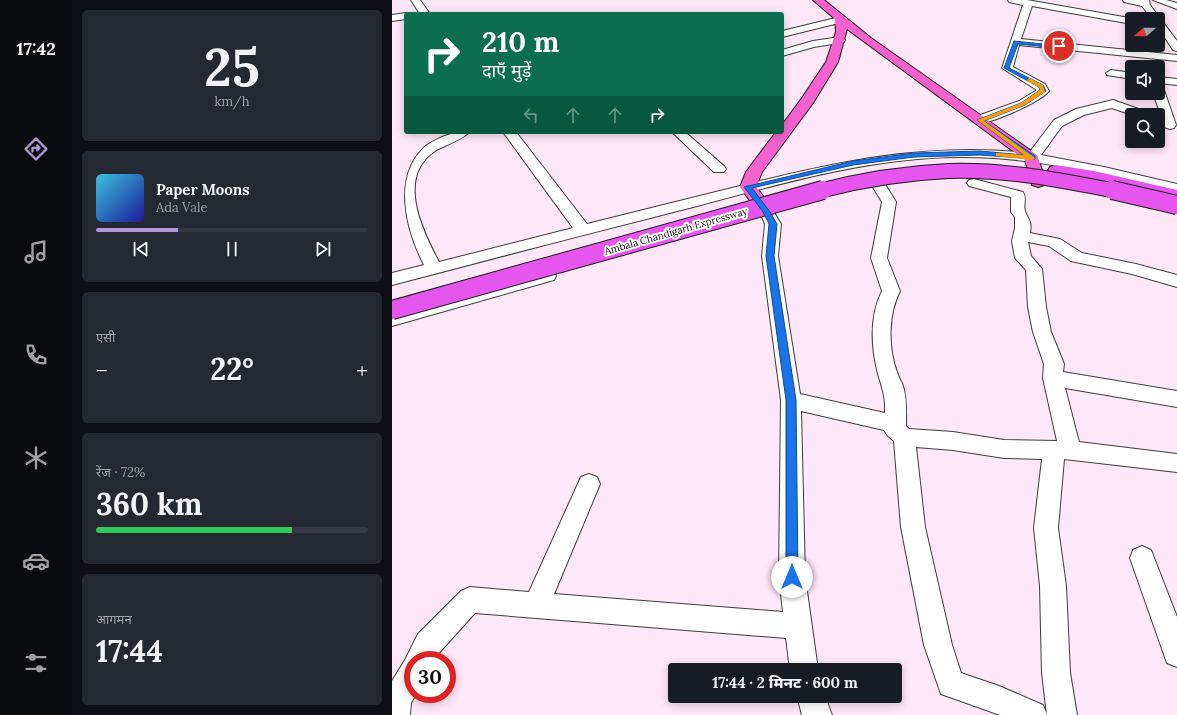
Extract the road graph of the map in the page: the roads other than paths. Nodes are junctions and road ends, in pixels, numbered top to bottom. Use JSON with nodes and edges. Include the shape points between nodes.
{"nodes":[{"id":1,"x":415,"y":0,"type":"edge"},
{"id":2,"x":818,"y":0,"type":"edge"},
{"id":3,"x":1012,"y":0,"type":"edge"},
{"id":4,"x":1127,"y":0,"type":"edge"},
{"id":5,"x":1157,"y":0,"type":"edge"},
{"id":6,"x":1145,"y":2,"type":"edge"},
{"id":7,"x":1028,"y":3,"type":"junction"},
{"id":8,"x":1177,"y":6,"type":"edge"},
{"id":9,"x":421,"y":12,"type":"edge"},
{"id":10,"x":1152,"y":12,"type":"edge"},
{"id":11,"x":404,"y":16,"type":"edge"},
{"id":12,"x":838,"y":17,"type":"junction"},
{"id":13,"x":392,"y":18,"type":"edge"},
{"id":14,"x":1125,"y":20,"type":"edge"},
{"id":15,"x":784,"y":26,"type":"edge"},
{"id":16,"x":1165,"y":29,"type":"edge"},
{"id":17,"x":784,"y":33,"type":"edge"},
{"id":18,"x":1173,"y":37,"type":"edge"},
{"id":19,"x":840,"y":40,"type":"junction"},
{"id":20,"x":1016,"y":42,"type":"junction"},
{"id":21,"x":1177,"y":48,"type":"edge"},
{"id":22,"x":784,"y":52,"type":"edge"},
{"id":23,"x":1177,"y":58,"type":"edge"},
{"id":24,"x":1111,"y":73,"type":"dead end"},
{"id":25,"x":1125,"y":75,"type":"edge"},
{"id":26,"x":1165,"y":81,"type":"edge"},
{"id":27,"x":1177,"y":82,"type":"edge"},
{"id":28,"x":1125,"y":108,"type":"edge"},
{"id":29,"x":1165,"y":111,"type":"edge"},
{"id":30,"x":980,"y":120,"type":"junction"},
{"id":31,"x":1165,"y":124,"type":"edge"},
{"id":32,"x":784,"y":132,"type":"edge"},
{"id":33,"x":458,"y":134,"type":"edge"},
{"id":34,"x":511,"y":134,"type":"edge"},
{"id":35,"x":680,"y":134,"type":"edge"},
{"id":36,"x":782,"y":134,"type":"edge"},
{"id":37,"x":1032,"y":158,"type":"junction"},
{"id":38,"x":719,"y":169,"type":"dead end"},
{"id":39,"x":1038,"y":182,"type":"junction"},
{"id":40,"x":974,"y":183,"type":"dead end"},
{"id":41,"x":878,"y":184,"type":"junction"},
{"id":42,"x":748,"y":187,"type":"junction"},
{"id":43,"x":1177,"y":188,"type":"edge"},
{"id":44,"x":1177,"y":195,"type":"edge"},
{"id":45,"x":1177,"y":205,"type":"edge"},
{"id":46,"x":1177,"y":210,"type":"edge"},
{"id":47,"x":767,"y":212,"type":"junction"},
{"id":48,"x":638,"y":216,"type":"junction"},
{"id":49,"x":583,"y":230,"type":"junction"},
{"id":50,"x":1022,"y":236,"type":"junction"},
{"id":51,"x":652,"y":243,"type":"junction"},
{"id":52,"x":434,"y":268,"type":"junction"},
{"id":53,"x":392,"y":279,"type":"edge"},
{"id":54,"x":1177,"y":281,"type":"edge"},
{"id":55,"x":392,"y":295,"type":"edge"},
{"id":56,"x":392,"y":310,"type":"edge"},
{"id":57,"x":392,"y":320,"type":"edge"},
{"id":58,"x":1053,"y":378,"type":"junction"},
{"id":59,"x":1177,"y":399,"type":"edge"},
{"id":60,"x":791,"y":400,"type":"junction"},
{"id":61,"x":900,"y":430,"type":"junction"},
{"id":62,"x":1062,"y":450,"type":"junction"},
{"id":63,"x":1177,"y":462,"type":"edge"},
{"id":64,"x":589,"y":484,"type":"dead end"},
{"id":65,"x":1142,"y":558,"type":"dead end"},
{"id":66,"x":536,"y":606,"type":"junction"},
{"id":67,"x":798,"y":626,"type":"junction"},
{"id":68,"x":424,"y":651,"type":"edge"},
{"id":69,"x":1177,"y":653,"type":"edge"},
{"id":70,"x":803,"y":663,"type":"edge"},
{"id":71,"x":404,"y":687,"type":"edge"},
{"id":72,"x":813,"y":703,"type":"edge"},
{"id":73,"x":395,"y":715,"type":"edge"},
{"id":74,"x":817,"y":715,"type":"edge"},
{"id":75,"x":1033,"y":715,"type":"edge"},
{"id":76,"x":1062,"y":715,"type":"edge"}],
"edges":[{"from":1,"to":9,"type":"street"},
{"from":2,"to":12,"type":"main road"},
{"from":3,"to":7,"type":"street"},
{"from":4,"to":6,"type":"street"},
{"from":5,"to":8,"type":"street"},
{"from":6,"to":10,"type":"street"},
{"from":7,"to":14,"type":"street"},
{"from":7,"to":20,"type":"street"},
{"from":11,"to":13,"type":"street"},
{"from":12,"to":15,"type":"street"},
{"from":12,"to":17,"type":"street"},
{"from":12,"to":19,"type":"main road","via":[[842,32]]},
{"from":12,"to":30,"type":"main road"},
{"from":16,"to":18,"type":"street"},
{"from":18,"to":21,"type":"street"},
{"from":19,"to":22,"type":"street"},
{"from":19,"to":32,"type":"main road","via":[[828,69]]},
{"from":20,"to":23,"type":"street"},
{"from":20,"to":30,"type":"street","via":[[1007,68],[1041,86],[1043,91],[1023,104]]},
{"from":24,"to":25,"type":"street"},
{"from":26,"to":27,"type":"street"},
{"from":28,"to":37,"type":"street","via":[[1113,104],[1080,112],[1058,123]]},
{"from":29,"to":31,"type":"street","via":[[1170,126]]},
{"from":30,"to":37,"type":"main road"},
{"from":33,"to":52,"type":"street","via":[[422,155],[412,167],[407,199],[411,218],[417,237]]},
{"from":34,"to":49,"type":"street"},
{"from":35,"to":38,"type":"street"},
{"from":36,"to":42,"type":"main road","via":[[754,172]]},
{"from":37,"to":39,"type":"main road"},
{"from":37,"to":42,"type":"street","via":[[980,153],[914,155],[853,163]]},
{"from":37,"to":43,"type":"street"},
{"from":39,"to":41,"type":"street","via":[[953,177]]},
{"from":39,"to":46,"type":"street","via":[[1094,190]]},
{"from":40,"to":50,"type":"street","via":[[1018,195]]},
{"from":41,"to":47,"type":"street"},
{"from":41,"to":61,"type":"street","via":[[889,202],[879,258],[891,291],[885,303],[883,352],[893,386]]},
{"from":42,"to":47,"type":"main road"},
{"from":42,"to":48,"type":"street"},
{"from":44,"to":55,"type":"highway","name":"Ambala Chandigarh Expressway","via":[[1094,176],[1029,166],[955,162],[902,165],[802,185]]},
{"from":45,"to":56,"type":"highway","name":"Ambala Chandigarh Expressway","bridge":true,"via":[[1084,184],[1028,176],[959,171],[895,176],[867,180],[760,208]]},
{"from":47,"to":51,"type":"street"},
{"from":47,"to":60,"type":"street","via":[[773,224],[770,256]]},
{"from":48,"to":49,"type":"street"},
{"from":48,"to":51,"type":"street"},
{"from":49,"to":52,"type":"street"},
{"from":50,"to":54,"type":"street","via":[[1054,242],[1077,257],[1136,269]]},
{"from":50,"to":58,"type":"street","via":[[1020,241],[1023,258],[1034,269],[1037,307],[1042,332],[1054,364]]},
{"from":51,"to":57,"type":"street","via":[[521,284]]},
{"from":52,"to":53,"type":"street"},
{"from":58,"to":59,"type":"street"},
{"from":58,"to":62,"type":"street"},
{"from":60,"to":61,"type":"street"},
{"from":60,"to":67,"type":"street","via":[[792,577]]},
{"from":61,"to":62,"type":"street","via":[[1004,449]]},
{"from":61,"to":75,"type":"street","via":[[913,526],[938,645],[951,684],[999,700]]},
{"from":62,"to":63,"type":"street"},
{"from":62,"to":76,"type":"street","via":[[1046,528],[1053,586],[1056,673]]},
{"from":64,"to":66,"type":"street"},
{"from":65,"to":69,"type":"street"},
{"from":66,"to":67,"type":"street"},
{"from":66,"to":68,"type":"street","via":[[470,600]]},
{"from":67,"to":70,"type":"street"},
{"from":71,"to":73,"type":"street","via":[[397,700]]},
{"from":72,"to":74,"type":"street"}]}
